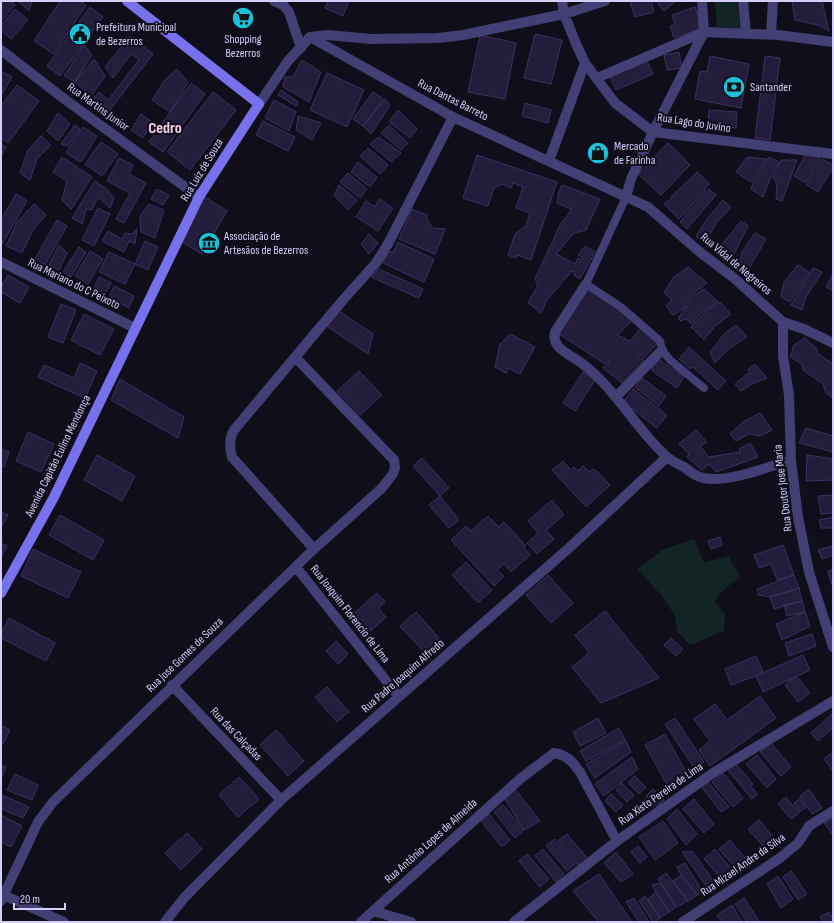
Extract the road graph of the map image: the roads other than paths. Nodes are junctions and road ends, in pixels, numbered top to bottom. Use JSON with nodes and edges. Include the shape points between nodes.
{"nodes":[{"id":1,"x":127,"y":1,"type":"edge"},
{"id":2,"x":562,"y":1,"type":"edge"},
{"id":3,"x":605,"y":1,"type":"edge"},
{"id":4,"x":702,"y":1,"type":"edge"},
{"id":5,"x":742,"y":1,"type":"edge"},
{"id":6,"x":773,"y":1,"type":"edge"},
{"id":7,"x":277,"y":2,"type":"edge"},
{"id":8,"x":564,"y":14,"type":"junction"},
{"id":9,"x":704,"y":32,"type":"junction"},
{"id":10,"x":746,"y":34,"type":"junction"},
{"id":11,"x":771,"y":34,"type":"junction"},
{"id":12,"x":310,"y":37,"type":"junction"},
{"id":13,"x":833,"y":42,"type":"edge"},
{"id":14,"x":300,"y":48,"type":"junction"},
{"id":15,"x":1,"y":50,"type":"edge"},
{"id":16,"x":585,"y":62,"type":"junction"},
{"id":17,"x":596,"y":78,"type":"junction"},
{"id":18,"x":259,"y":104,"type":"junction"},
{"id":19,"x":453,"y":117,"type":"junction"},
{"id":20,"x":653,"y":132,"type":"junction"},
{"id":21,"x":833,"y":154,"type":"edge"},
{"id":22,"x":549,"y":161,"type":"junction"},
{"id":23,"x":199,"y":197,"type":"junction"},
{"id":24,"x":626,"y":197,"type":"junction"},
{"id":25,"x":1,"y":262,"type":"edge"},
{"id":26,"x":586,"y":284,"type":"junction"},
{"id":27,"x":784,"y":322,"type":"junction"},
{"id":28,"x":134,"y":328,"type":"junction"},
{"id":29,"x":833,"y":343,"type":"edge"},
{"id":30,"x":662,"y":350,"type":"junction"},
{"id":31,"x":295,"y":357,"type":"junction"},
{"id":32,"x":704,"y":388,"type":"dead end"},
{"id":33,"x":616,"y":397,"type":"junction"},
{"id":34,"x":666,"y":457,"type":"junction"},
{"id":35,"x":791,"y":460,"type":"junction"},
{"id":36,"x":314,"y":549,"type":"junction"},
{"id":37,"x":296,"y":567,"type":"junction"},
{"id":38,"x":1,"y":593,"type":"edge"},
{"id":39,"x":833,"y":647,"type":"edge"},
{"id":40,"x":172,"y":685,"type":"junction"},
{"id":41,"x":399,"y":697,"type":"junction"},
{"id":42,"x":833,"y":701,"type":"edge"},
{"id":43,"x":281,"y":800,"type":"junction"},
{"id":44,"x":833,"y":811,"type":"edge"},
{"id":45,"x":617,"y":841,"type":"junction"},
{"id":46,"x":2,"y":897,"type":"edge"},
{"id":47,"x":373,"y":910,"type":"junction"},
{"id":48,"x":64,"y":922,"type":"edge"},
{"id":49,"x":165,"y":922,"type":"edge"},
{"id":50,"x":361,"y":922,"type":"edge"},
{"id":51,"x":411,"y":922,"type":"edge"},
{"id":52,"x":514,"y":922,"type":"edge"},
{"id":53,"x":683,"y":922,"type":"edge"}],
"edges":[{"from":1,"to":18,"type":"main road"},
{"from":2,"to":8,"type":"street","name":"Rua Lago do Juvino"},
{"from":3,"to":8,"type":"street"},
{"from":4,"to":9,"type":"street"},
{"from":5,"to":10,"type":"street"},
{"from":6,"to":11,"type":"street"},
{"from":7,"to":14,"type":"street","via":[[289,12]]},
{"from":8,"to":12,"type":"street","via":[[438,38],[371,39],[328,35]]},
{"from":8,"to":16,"type":"street","name":"Rua Lago do Juvino"},
{"from":9,"to":10,"type":"street"},
{"from":9,"to":17,"type":"street"},
{"from":9,"to":20,"type":"street"},
{"from":10,"to":11,"type":"street"},
{"from":11,"to":13,"type":"street"},
{"from":12,"to":14,"type":"street","name":"Rua Luiz de Souza"},
{"from":12,"to":19,"type":"street","name":"Rua Dantas Barreto"},
{"from":14,"to":18,"type":"street","name":"Rua Luiz de Souza","via":[[288,61]]},
{"from":15,"to":23,"type":"street","name":"Rua Martins Junior"},
{"from":16,"to":17,"type":"street","name":"Rua Lago do Juvino"},
{"from":16,"to":22,"type":"street"},
{"from":17,"to":20,"type":"street","name":"Rua Lago do Juvino","via":[[615,104]]},
{"from":18,"to":23,"type":"main road","name":"Rua Luiz de Souza"},
{"from":19,"to":22,"type":"street","name":"Rua Dantas Barreto"},
{"from":19,"to":31,"type":"street","via":[[376,263]]},
{"from":20,"to":21,"type":"street","name":"Rua Lago do Juvino"},
{"from":20,"to":24,"type":"street","via":[[631,179]]},
{"from":22,"to":24,"type":"street","name":"Rua Dantas Barreto"},
{"from":23,"to":28,"type":"main road","name":"Rua Luiz de Souza"},
{"from":24,"to":26,"type":"lane"},
{"from":24,"to":27,"type":"street","name":"Rua Vidal de Negreiros","via":[[648,207],[666,221]]},
{"from":25,"to":28,"type":"street","name":"Rua Mariano do C Peixoto"},
{"from":26,"to":30,"type":"lane","via":[[621,307],[660,341]]},
{"from":26,"to":33,"type":"street","via":[[555,332],[554,340],[559,348],[592,371]]},
{"from":27,"to":29,"type":"street","name":"Rua Vidal de Negreiros"},
{"from":27,"to":35,"type":"street","name":"Rua Doutor Jose Maria","via":[[783,356],[789,395]]},
{"from":28,"to":38,"type":"main road","name":"Avenida Capitão Eulino Mendonça","via":[[54,497]]},
{"from":30,"to":32,"type":"lane","via":[[670,360]]},
{"from":30,"to":33,"type":"street"},
{"from":31,"to":36,"type":"street","via":[[234,430],[230,437],[229,449],[232,457]]},
{"from":31,"to":36,"type":"street","name":"Rua Jose Gomes de Souza","via":[[394,460],[395,468],[394,474],[382,488]]},
{"from":33,"to":34,"type":"street"},
{"from":34,"to":35,"type":"street","via":[[699,477],[710,479],[725,479]]},
{"from":34,"to":41,"type":"street","name":"Rua Padre Joaquim Alfredo","via":[[569,548]]},
{"from":35,"to":39,"type":"street","name":"Rua Doutor Jose Maria","via":[[798,517],[809,572]]},
{"from":36,"to":37,"type":"street","name":"Rua Jose Gomes de Souza"},
{"from":37,"to":40,"type":"street","name":"Rua Jose Gomes de Souza"},
{"from":37,"to":41,"type":"street","name":"Rua Joaquim Florencio de Lima"},
{"from":40,"to":43,"type":"street","name":"Rua das Calçadas"},
{"from":40,"to":46,"type":"street","name":"Rua Jose Gomes de Souza","via":[[53,802],[38,822]]},
{"from":41,"to":43,"type":"street","name":"Rua Padre Joaquim Alfredo"},
{"from":42,"to":45,"type":"street","name":"Rua Xisto Pereira de Lima","via":[[713,773]]},
{"from":43,"to":49,"type":"street","name":"Rua Padre Joaquim Alfredo","via":[[184,898]]},
{"from":44,"to":53,"type":"street","name":"Rua Mizael Andre da Silva","via":[[809,826],[798,843],[780,858]]},
{"from":45,"to":47,"type":"street","name":"Rua Antônio Lopes de Almeida","via":[[580,772],[567,757],[554,753],[520,779]]},
{"from":45,"to":52,"type":"street","name":"Rua Xisto Pereira de Lima"},
{"from":46,"to":48,"type":"street"},
{"from":47,"to":50,"type":"street","name":"Rua Antônio Lopes de Almeida"},
{"from":47,"to":51,"type":"street"}]}
